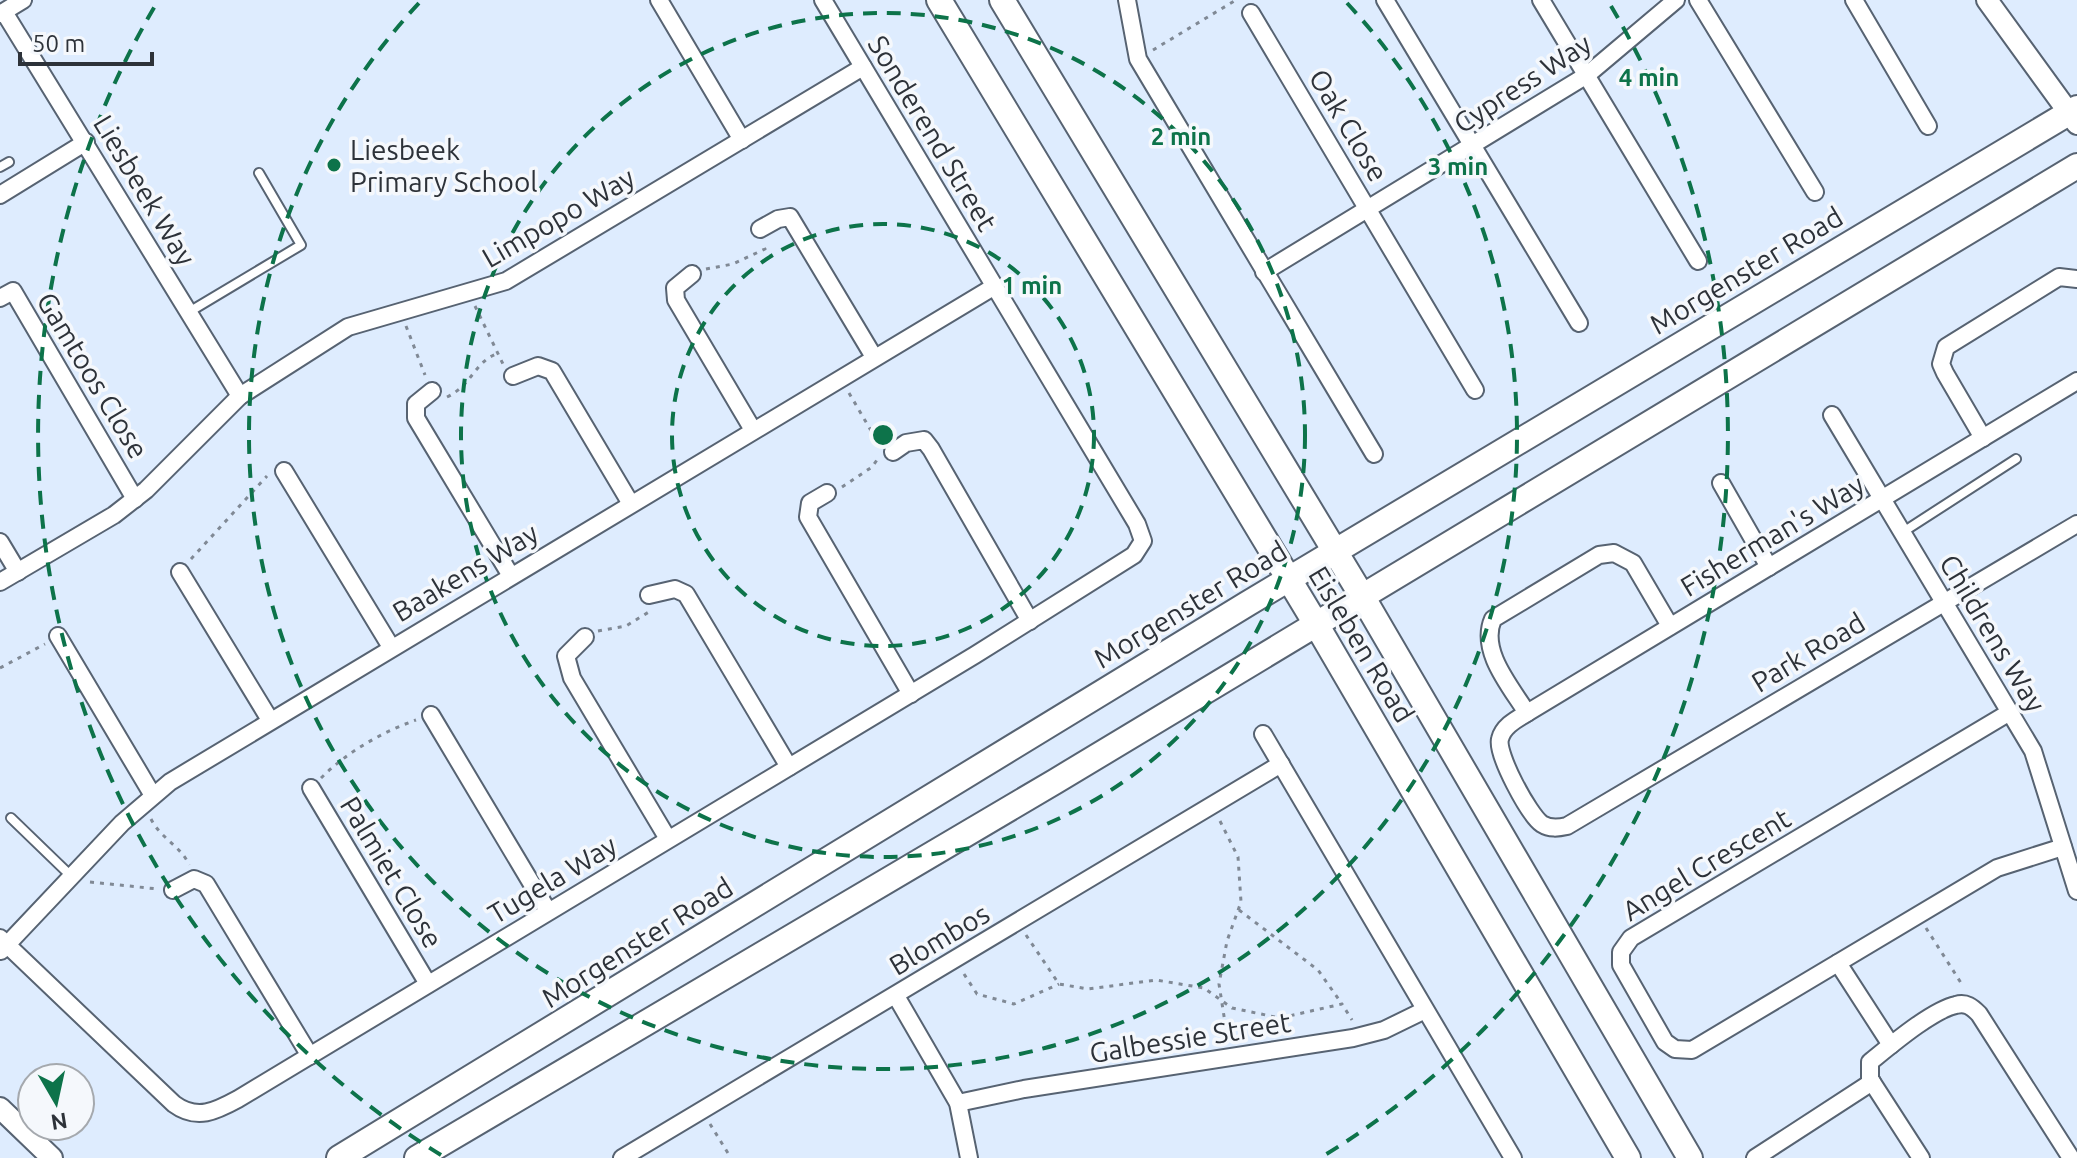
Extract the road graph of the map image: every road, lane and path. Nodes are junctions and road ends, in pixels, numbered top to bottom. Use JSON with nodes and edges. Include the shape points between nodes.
{"nodes":[{"id":1,"x":23,"y":0,"type":"edge"},
{"id":2,"x":659,"y":0,"type":"edge"},
{"id":3,"x":823,"y":0,"type":"edge"},
{"id":4,"x":939,"y":0,"type":"edge"},
{"id":5,"x":1002,"y":0,"type":"edge"},
{"id":6,"x":1127,"y":0,"type":"edge"},
{"id":7,"x":1236,"y":0,"type":"edge"},
{"id":8,"x":1385,"y":0,"type":"edge"},
{"id":9,"x":1541,"y":0,"type":"edge"},
{"id":10,"x":1676,"y":0,"type":"edge"},
{"id":11,"x":1698,"y":0,"type":"edge"},
{"id":12,"x":1854,"y":0,"type":"edge"},
{"id":13,"x":1987,"y":0,"type":"edge"},
{"id":14,"x":2,"y":13,"type":"edge"},
{"id":15,"x":1251,"y":13,"type":"dead end"},
{"id":16,"x":1138,"y":59,"type":"junction"},
{"id":17,"x":863,"y":67,"type":"junction"},
{"id":18,"x":1587,"y":75,"type":"junction"},
{"id":19,"x":2074,"y":115,"type":"edge"},
{"id":20,"x":1928,"y":126,"type":"dead end"},
{"id":21,"x":742,"y":140,"type":"junction"},
{"id":22,"x":86,"y":142,"type":"junction"},
{"id":23,"x":1473,"y":146,"type":"junction"},
{"id":24,"x":9,"y":162,"type":"dead end"},
{"id":25,"x":2077,"y":166,"type":"edge"},
{"id":26,"x":0,"y":167,"type":"edge"},
{"id":27,"x":259,"y":173,"type":"dead end"},
{"id":28,"x":2,"y":189,"type":"edge"},
{"id":29,"x":1815,"y":192,"type":"dead end"},
{"id":30,"x":1369,"y":209,"type":"junction"},
{"id":31,"x":760,"y":229,"type":"joint"},
{"id":32,"x":1698,"y":261,"type":"dead end"},
{"id":33,"x":1264,"y":272,"type":"junction"},
{"id":34,"x":692,"y":274,"type":"joint"},
{"id":35,"x":2077,"y":279,"type":"edge"},
{"id":36,"x":995,"y":286,"type":"junction"},
{"id":37,"x":470,"y":294,"type":"junction"},
{"id":38,"x":0,"y":298,"type":"edge"},
{"id":39,"x":400,"y":311,"type":"junction"},
{"id":40,"x":188,"y":312,"type":"junction"},
{"id":41,"x":1579,"y":323,"type":"dead end"},
{"id":42,"x":496,"y":354,"type":"junction"},
{"id":43,"x":874,"y":357,"type":"junction"},
{"id":44,"x":513,"y":376,"type":"joint"},
{"id":45,"x":840,"y":378,"type":"junction"},
{"id":46,"x":2077,"y":381,"type":"edge"},
{"id":47,"x":1475,"y":390,"type":"dead end"},
{"id":48,"x":432,"y":391,"type":"junction"},
{"id":49,"x":240,"y":396,"type":"junction"},
{"id":50,"x":1832,"y":415,"type":"dead end"},
{"id":51,"x":753,"y":430,"type":"junction"},
{"id":52,"x":1983,"y":438,"type":"junction"},
{"id":53,"x":893,"y":452,"type":"dead end"},
{"id":54,"x":1374,"y":454,"type":"dead end"},
{"id":55,"x":2016,"y":459,"type":"dead end"},
{"id":56,"x":284,"y":471,"type":"joint"},
{"id":57,"x":1721,"y":483,"type":"dead end"},
{"id":58,"x":827,"y":493,"type":"joint"},
{"id":59,"x":135,"y":499,"type":"junction"},
{"id":60,"x":1882,"y":499,"type":"junction"},
{"id":61,"x":631,"y":504,"type":"junction"},
{"id":62,"x":2077,"y":524,"type":"edge"},
{"id":63,"x":1902,"y":533,"type":"junction"},
{"id":64,"x":1143,"y":541,"type":"joint"},
{"id":65,"x":0,"y":542,"type":"edge"},
{"id":66,"x":1335,"y":551,"type":"junction"},
{"id":67,"x":1769,"y":567,"type":"junction"},
{"id":68,"x":18,"y":572,"type":"junction"},
{"id":69,"x":180,"y":572,"type":"joint"},
{"id":70,"x":511,"y":576,"type":"junction"},
{"id":71,"x":1288,"y":579,"type":"junction"},
{"id":72,"x":0,"y":582,"type":"edge"},
{"id":73,"x":649,"y":595,"type":"joint"},
{"id":74,"x":1362,"y":596,"type":"junction"},
{"id":75,"x":1943,"y":601,"type":"junction"},
{"id":76,"x":1030,"y":621,"type":"junction"},
{"id":77,"x":1316,"y":624,"type":"junction"},
{"id":78,"x":1670,"y":626,"type":"junction"},
{"id":79,"x":58,"y":636,"type":"joint"},
{"id":80,"x":585,"y":637,"type":"joint"},
{"id":81,"x":391,"y":647,"type":"junction"},
{"id":82,"x":0,"y":668,"type":"edge"},
{"id":83,"x":911,"y":694,"type":"junction"},
{"id":84,"x":2010,"y":712,"type":"junction"},
{"id":85,"x":1527,"y":713,"type":"junction"},
{"id":86,"x":431,"y":715,"type":"joint"},
{"id":87,"x":270,"y":720,"type":"junction"},
{"id":88,"x":1263,"y":734,"type":"dead end"},
{"id":89,"x":1500,"y":739,"type":"joint"},
{"id":90,"x":1281,"y":764,"type":"junction"},
{"id":91,"x":789,"y":767,"type":"junction"},
{"id":92,"x":311,"y":788,"type":"joint"},
{"id":93,"x":152,"y":794,"type":"junction"},
{"id":94,"x":139,"y":805,"type":"junction"},
{"id":95,"x":1213,"y":806,"type":"junction"},
{"id":96,"x":11,"y":818,"type":"dead end"},
{"id":97,"x":668,"y":839,"type":"junction"},
{"id":98,"x":2063,"y":847,"type":"junction"},
{"id":99,"x":74,"y":873,"type":"junction"},
{"id":100,"x":194,"y":879,"type":"junction"},
{"id":101,"x":173,"y":890,"type":"joint"},
{"id":102,"x":2077,"y":891,"type":"edge"},
{"id":103,"x":1238,"y":909,"type":"junction"},
{"id":104,"x":548,"y":911,"type":"junction"},
{"id":105,"x":1918,"y":915,"type":"junction"},
{"id":106,"x":1014,"y":924,"type":"junction"},
{"id":107,"x":2,"y":945,"type":"edge"},
{"id":108,"x":955,"y":960,"type":"junction"},
{"id":109,"x":1838,"y":963,"type":"junction"},
{"id":110,"x":428,"y":984,"type":"junction"},
{"id":111,"x":1059,"y":984,"type":"junction"},
{"id":112,"x":896,"y":996,"type":"junction"},
{"id":113,"x":1225,"y":1002,"type":"junction"},
{"id":114,"x":1342,"y":1004,"type":"junction"},
{"id":115,"x":1957,"y":1004,"type":"junction"},
{"id":116,"x":1425,"y":1010,"type":"junction"},
{"id":117,"x":1362,"y":1036,"type":"junction"},
{"id":118,"x":1891,"y":1045,"type":"junction"},
{"id":119,"x":310,"y":1056,"type":"junction"},
{"id":120,"x":1230,"y":1057,"type":"junction"},
{"id":121,"x":1872,"y":1082,"type":"junction"},
{"id":122,"x":958,"y":1103,"type":"junction"},
{"id":123,"x":0,"y":1108,"type":"edge"},
{"id":124,"x":702,"y":1110,"type":"junction"},
{"id":125,"x":52,"y":1158,"type":"edge"},
{"id":126,"x":339,"y":1158,"type":"edge"},
{"id":127,"x":417,"y":1158,"type":"edge"},
{"id":128,"x":622,"y":1158,"type":"edge"},
{"id":129,"x":731,"y":1158,"type":"edge"},
{"id":130,"x":969,"y":1158,"type":"edge"},
{"id":131,"x":1511,"y":1158,"type":"edge"},
{"id":132,"x":1628,"y":1158,"type":"edge"},
{"id":133,"x":1690,"y":1158,"type":"edge"},
{"id":134,"x":1755,"y":1158,"type":"edge"},
{"id":135,"x":1921,"y":1158,"type":"edge"},
{"id":136,"x":2071,"y":1158,"type":"edge"}],
"edges":[{"from":1,"to":14,"type":"street"},
{"from":2,"to":21,"type":"street"},
{"from":3,"to":17,"type":"street","name":"Sonderend Street"},
{"from":4,"to":71,"type":"main road","name":"Eisleben Road"},
{"from":5,"to":66,"type":"main road","name":"Eisleben Road"},
{"from":6,"to":16,"type":"street"},
{"from":7,"to":16,"type":"path"},
{"from":8,"to":23,"type":"street"},
{"from":9,"to":18,"type":"street"},
{"from":10,"to":18,"type":"street","name":"Cypress Way"},
{"from":11,"to":29,"type":"street"},
{"from":12,"to":20,"type":"street"},
{"from":13,"to":19,"type":"street"},
{"from":14,"to":22,"type":"street","name":"Liesbeek Way"},
{"from":15,"to":30,"type":"street","name":"Oak Close"},
{"from":16,"to":33,"type":"street"},
{"from":17,"to":21,"type":"street","name":"Limpopo Way"},
{"from":17,"to":36,"type":"street","name":"Sonderend Street"},
{"from":18,"to":23,"type":"street","name":"Cypress Way"},
{"from":18,"to":32,"type":"street"},
{"from":19,"to":66,"type":"main road","name":"Morgenster Road"},
{"from":21,"to":37,"type":"street","name":"Limpopo Way","via":[[506,281]]},
{"from":22,"to":28,"type":"street"},
{"from":22,"to":40,"type":"street","name":"Liesbeek Way"},
{"from":23,"to":30,"type":"street","name":"Cypress Way"},
{"from":23,"to":41,"type":"street"},
{"from":24,"to":26,"type":"lane"},
{"from":25,"to":74,"type":"main road"},
{"from":27,"to":40,"type":"lane","via":[[301,245]]},
{"from":30,"to":33,"type":"street","name":"Cypress Way"},
{"from":30,"to":47,"type":"street","name":"Oak Close"},
{"from":31,"to":34,"type":"path","via":[[755,232],[765,249]]},
{"from":31,"to":43,"type":"street","via":[[790,217]]},
{"from":33,"to":54,"type":"street"},
{"from":34,"to":51,"type":"street","via":[[675,288],[676,300]]},
{"from":35,"to":52,"type":"street","via":[[2059,277],[1946,347],[1941,364]]},
{"from":36,"to":43,"type":"street","name":"Baakens Way"},
{"from":36,"to":64,"type":"street","name":"Sonderend Street"},
{"from":37,"to":39,"type":"street","name":"Limpopo Way"},
{"from":37,"to":42,"type":"path"},
{"from":38,"to":59,"type":"street","name":"Gamtoos Close","via":[[13,291]]},
{"from":39,"to":48,"type":"path"},
{"from":39,"to":49,"type":"street","name":"Limpopo Way","via":[[348,327]]},
{"from":40,"to":49,"type":"street","name":"Liesbeek Way"},
{"from":42,"to":44,"type":"path"},
{"from":42,"to":48,"type":"path","via":[[485,358],[465,388],[447,398],[441,387]]},
{"from":43,"to":45,"type":"street","name":"Baakens Way"},
{"from":44,"to":61,"type":"street","via":[[538,366],[552,371]]},
{"from":45,"to":51,"type":"street","name":"Baakens Way"},
{"from":45,"to":58,"type":"path","via":[[880,446],[879,456],[862,475]]},
{"from":46,"to":52,"type":"street","name":"Fisherman's Way"},
{"from":48,"to":70,"type":"street","via":[[416,404],[416,418]]},
{"from":49,"to":59,"type":"street","name":"Limpopo Way"},
{"from":50,"to":60,"type":"street","name":"Childrens Way"},
{"from":51,"to":61,"type":"street","name":"Baakens Way"},
{"from":52,"to":60,"type":"street","name":"Fisherman's Way"},
{"from":53,"to":76,"type":"street","via":[[924,440]]},
{"from":55,"to":63,"type":"lane"},
{"from":56,"to":69,"type":"path","via":[[277,465]]},
{"from":56,"to":81,"type":"street"},
{"from":57,"to":67,"type":"street"},
{"from":58,"to":83,"type":"street","via":[[810,503],[808,517]]},
{"from":59,"to":68,"type":"street","name":"Limpopo Way"},
{"from":60,"to":63,"type":"street","name":"Childrens Way"},
{"from":60,"to":67,"type":"street","name":"Fisherman's Way"},
{"from":61,"to":70,"type":"street","name":"Baakens Way"},
{"from":62,"to":75,"type":"street","name":"Park Road"},
{"from":63,"to":75,"type":"street","name":"Childrens Way"},
{"from":64,"to":76,"type":"street","name":"Tugela Way","via":[[1124,564]]},
{"from":65,"to":68,"type":"street"},
{"from":66,"to":71,"type":"main road","name":"Morgenster Road"},
{"from":66,"to":74,"type":"main road","name":"Eisleben Road"},
{"from":67,"to":78,"type":"street","name":"Fisherman's Way"},
{"from":68,"to":72,"type":"street","name":"Limpopo Way"},
{"from":69,"to":87,"type":"street"},
{"from":70,"to":81,"type":"street","name":"Baakens Way"},
{"from":71,"to":77,"type":"main road","name":"Eisleben Road"},
{"from":71,"to":126,"type":"main road","name":"Morgenster Road"},
{"from":73,"to":80,"type":"path","via":[[653,613]]},
{"from":73,"to":91,"type":"street","via":[[675,589],[686,594]]},
{"from":74,"to":77,"type":"main road"},
{"from":74,"to":133,"type":"main road","name":"Eisleben Road"},
{"from":75,"to":84,"type":"street","name":"Childrens Way"},
{"from":75,"to":89,"type":"street","name":"Park Road","via":[[1567,826],[1551,828],[1537,819],[1502,758]]},
{"from":76,"to":83,"type":"street","name":"Tugela Way"},
{"from":77,"to":127,"type":"main road"},
{"from":77,"to":132,"type":"main road","name":"Eisleben Road"},
{"from":78,"to":85,"type":"street","name":"Fisherman's Way"},
{"from":78,"to":85,"type":"street","via":[[1628,558],[1607,552],[1493,619],[1488,638],[1492,654]]},
{"from":79,"to":82,"type":"path"},
{"from":79,"to":93,"type":"street"},
{"from":80,"to":97,"type":"street","via":[[566,656],[572,678]]},
{"from":81,"to":87,"type":"street","name":"Baakens Way"},
{"from":83,"to":91,"type":"street","name":"Tugela Way"},
{"from":84,"to":98,"type":"street","name":"Childrens Way","via":[[2038,761]]},
{"from":84,"to":109,"type":"street","name":"Angel Crescent","via":[[1631,938],[1620,959],[1665,1042],[1687,1051]]},
{"from":85,"to":89,"type":"street","name":"Fisherman's Way"},
{"from":86,"to":92,"type":"path","via":[[393,728],[335,764]]},
{"from":86,"to":104,"type":"street"},
{"from":87,"to":93,"type":"street","name":"Baakens Way"},
{"from":88,"to":90,"type":"street"},
{"from":90,"to":95,"type":"street","name":"Blombos"},
{"from":90,"to":116,"type":"street"},
{"from":91,"to":97,"type":"street","name":"Tugela Way"},
{"from":92,"to":110,"type":"street","name":"Palmiet Close"},
{"from":93,"to":94,"type":"street","name":"Baakens Way"},
{"from":94,"to":99,"type":"street","name":"Baakens Way"},
{"from":94,"to":100,"type":"path","via":[[167,842],[186,857]]},
{"from":95,"to":103,"type":"path","via":[[1238,857]]},
{"from":95,"to":106,"type":"street","name":"Blombos"},
{"from":96,"to":99,"type":"lane"},
{"from":97,"to":104,"type":"street","name":"Tugela Way"},
{"from":98,"to":102,"type":"street","name":"Childrens Way"},
{"from":98,"to":105,"type":"street","name":"Angel Crescent","via":[[1997,868]]},
{"from":99,"to":101,"type":"path","via":[[86,882]]},
{"from":99,"to":107,"type":"street","name":"Baakens Way"},
{"from":100,"to":101,"type":"street"},
{"from":100,"to":119,"type":"street","via":[[206,884]]},
{"from":103,"to":113,"type":"path","via":[[1219,984]]},
{"from":103,"to":114,"type":"path","via":[[1318,970]]},
{"from":104,"to":110,"type":"street","name":"Tugela Way"},
{"from":105,"to":109,"type":"street","name":"Angel Crescent"},
{"from":105,"to":115,"type":"path","via":[[1963,987]]},
{"from":106,"to":108,"type":"street","name":"Blombos"},
{"from":106,"to":111,"type":"path"},
{"from":107,"to":119,"type":"street","name":"Tugela Way","via":[[185,1111],[217,1110]]},
{"from":108,"to":111,"type":"path","via":[[977,994],[1014,1004]]},
{"from":108,"to":112,"type":"street","name":"Blombos"},
{"from":109,"to":118,"type":"street"},
{"from":110,"to":119,"type":"street","name":"Tugela Way"},
{"from":111,"to":113,"type":"path","via":[[1088,989],[1156,980],[1204,988]]},
{"from":112,"to":122,"type":"street"},
{"from":112,"to":124,"type":"street","name":"Blombos"},
{"from":113,"to":114,"type":"path","via":[[1280,1018]]},
{"from":113,"to":120,"type":"path"},
{"from":114,"to":117,"type":"path"},
{"from":115,"to":118,"type":"street"},
{"from":115,"to":136,"type":"street","via":[[1979,1014]]},
{"from":116,"to":117,"type":"street","name":"Galbessie Street"},
{"from":116,"to":131,"type":"street"},
{"from":117,"to":120,"type":"street","name":"Galbessie Street"},
{"from":118,"to":121,"type":"street","via":[[1870,1062]]},
{"from":120,"to":122,"type":"street","name":"Galbessie Street"},
{"from":121,"to":134,"type":"street"},
{"from":121,"to":135,"type":"street"},
{"from":122,"to":130,"type":"street"},
{"from":123,"to":125,"type":"street"},
{"from":124,"to":128,"type":"street","name":"Blombos"},
{"from":124,"to":129,"type":"path"}]}
